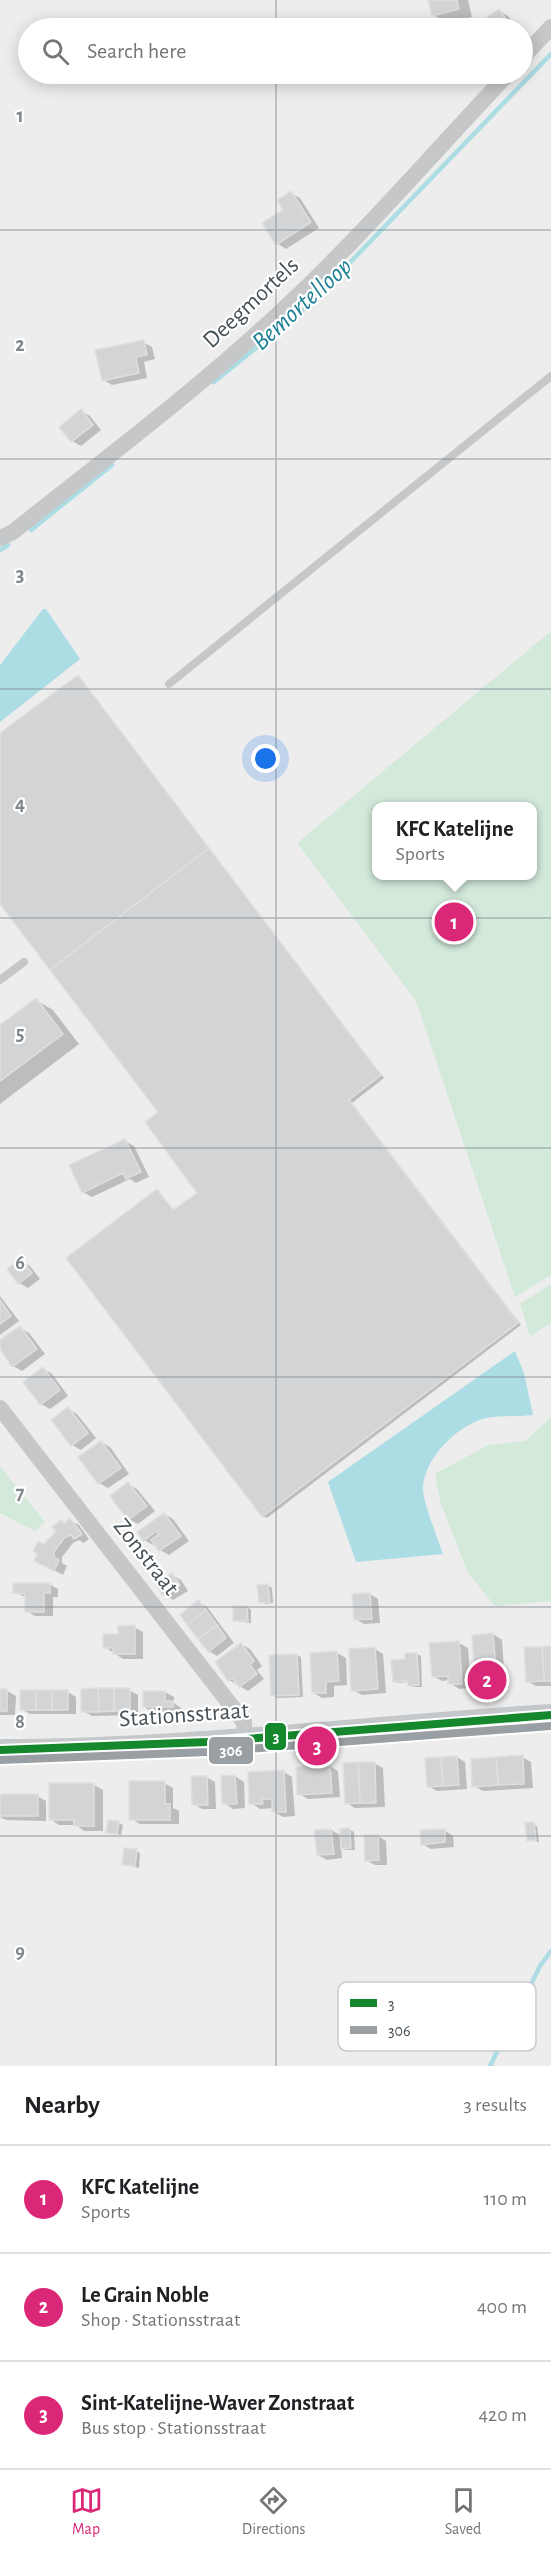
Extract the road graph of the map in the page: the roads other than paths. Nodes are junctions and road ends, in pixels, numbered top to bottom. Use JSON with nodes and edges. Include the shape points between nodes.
{"nodes":[{"id":1,"x":551,"y":27,"type":"edge"},
{"id":2,"x":533,"y":46,"type":"edge"},
{"id":3,"x":498,"y":84,"type":"edge"},
{"id":4,"x":551,"y":376,"type":"edge"},
{"id":5,"x":0,"y":538,"type":"edge"},
{"id":6,"x":169,"y":684,"type":"dead end"},
{"id":7,"x":24,"y":962,"type":"dead end"},
{"id":8,"x":0,"y":980,"type":"edge"},
{"id":9,"x":0,"y":1408,"type":"edge"},
{"id":10,"x":551,"y":1715,"type":"edge"},
{"id":11,"x":245,"y":1738,"type":"junction"},
{"id":12,"x":0,"y":1750,"type":"edge"}],
"edges":[{"from":1,"to":2,"type":"street"},
{"from":3,"to":5,"type":"street","name":"Deegmortels","via":[[277,316],[14,532]]},
{"from":4,"to":6,"type":"lane"},
{"from":7,"to":8,"type":"lane"},
{"from":9,"to":11,"type":"street","name":"Zonstraat","via":[[244,1722]]},
{"from":10,"to":11,"type":"street","name":"Stationsstraat"},
{"from":11,"to":12,"type":"street","name":"Stationsstraat","via":[[103,1748]]}]}
